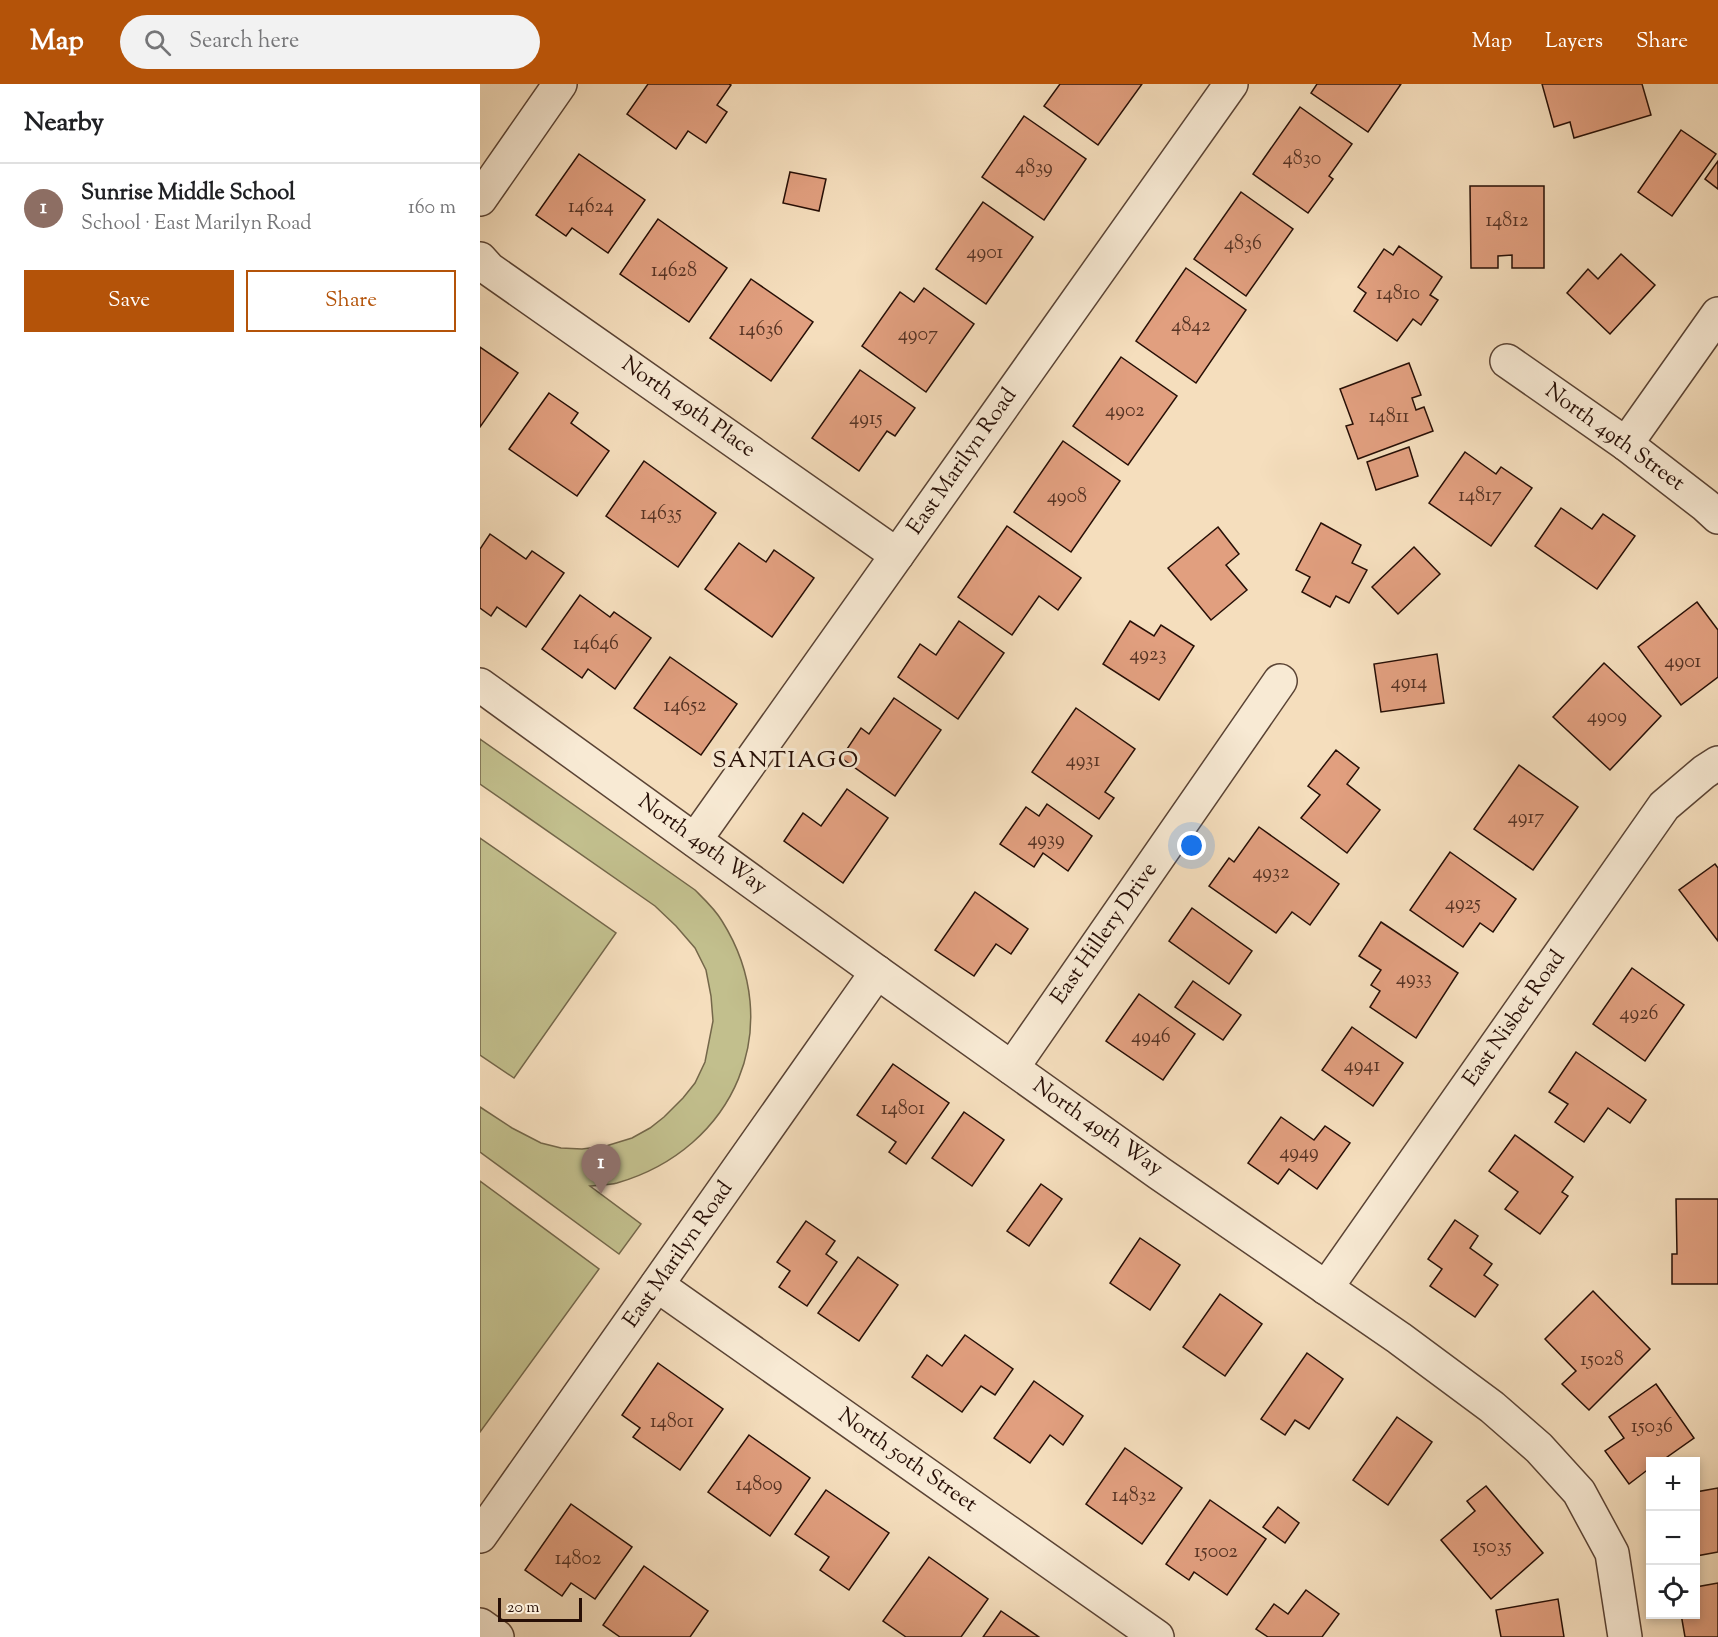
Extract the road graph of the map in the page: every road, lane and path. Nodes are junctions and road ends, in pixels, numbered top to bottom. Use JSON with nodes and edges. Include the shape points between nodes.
{"nodes":[{"id":1,"x":560,"y":84,"type":"edge"},
{"id":2,"x":1231,"y":84,"type":"edge"},
{"id":3,"x":480,"y":199,"type":"edge"},
{"id":4,"x":480,"y":259,"type":"edge"},
{"id":5,"x":1718,"y":314,"type":"edge"},
{"id":6,"x":1507,"y":361,"type":"dead end"},
{"id":7,"x":1626,"y":444,"type":"junction"},
{"id":8,"x":1718,"y":517,"type":"edge"},
{"id":9,"x":897,"y":555,"type":"junction"},
{"id":10,"x":1280,"y":681,"type":"dead end"},
{"id":11,"x":480,"y":685,"type":"edge"},
{"id":12,"x":1718,"y":763,"type":"edge"},
{"id":13,"x":695,"y":840,"type":"junction"},
{"id":14,"x":877,"y":972,"type":"junction"},
{"id":15,"x":1012,"y":1068,"type":"junction"},
{"id":16,"x":657,"y":1285,"type":"junction"},
{"id":17,"x":1326,"y":1288,"type":"junction"},
{"id":18,"x":480,"y":1536,"type":"edge"},
{"id":19,"x":480,"y":1625,"type":"edge"},
{"id":20,"x":497,"y":1637,"type":"edge"},
{"id":21,"x":1158,"y":1637,"type":"edge"},
{"id":22,"x":1625,"y":1637,"type":"edge"}],
"edges":[{"from":1,"to":3,"type":"street"},
{"from":2,"to":9,"type":"street","name":"East Marilyn Road"},
{"from":4,"to":9,"type":"street","name":"North 49th Place"},
{"from":5,"to":7,"type":"street"},
{"from":6,"to":7,"type":"street","name":"North 49th Street"},
{"from":7,"to":8,"type":"street","name":"North 49th Street"},
{"from":9,"to":13,"type":"street","name":"East Marilyn Road"},
{"from":10,"to":15,"type":"street","name":"East Hillery Drive"},
{"from":11,"to":13,"type":"street","name":"North 49th Way"},
{"from":12,"to":17,"type":"street","name":"East Nisbet Road","via":[[1664,806]]},
{"from":13,"to":14,"type":"street","name":"North 49th Way"},
{"from":14,"to":15,"type":"street","name":"North 49th Way"},
{"from":14,"to":16,"type":"street","name":"East Marilyn Road"},
{"from":15,"to":17,"type":"street","name":"North 49th Way"},
{"from":16,"to":18,"type":"street","name":"East Marilyn Road"},
{"from":16,"to":21,"type":"street","name":"North 50th Street"},
{"from":17,"to":22,"type":"street","name":"North 49th Way","via":[[1492,1407],[1539,1448],[1579,1492],[1612,1553]]},
{"from":19,"to":20,"type":"street"}]}
